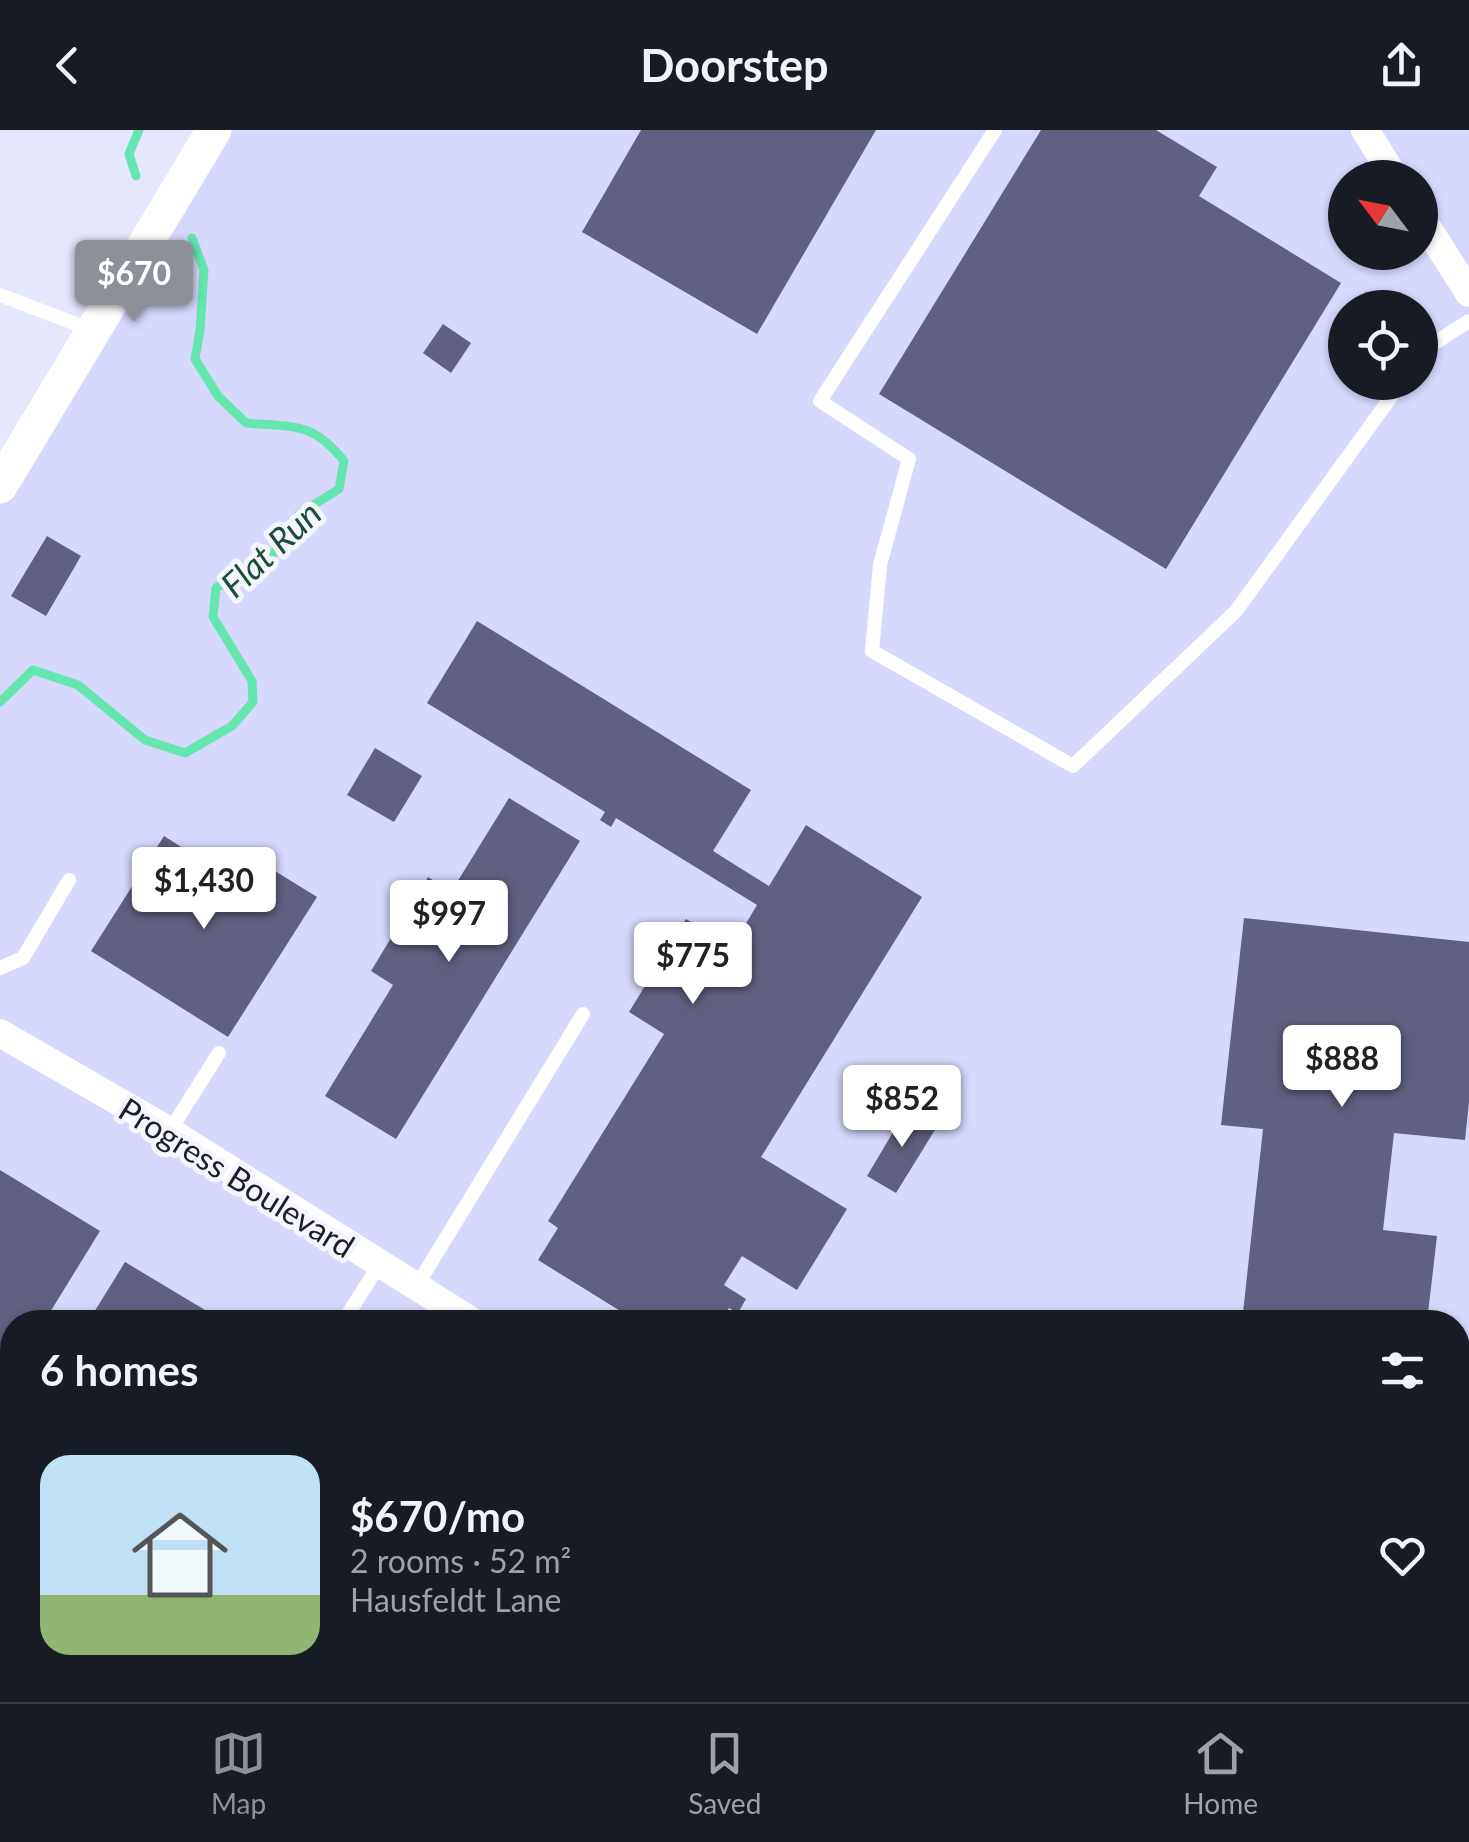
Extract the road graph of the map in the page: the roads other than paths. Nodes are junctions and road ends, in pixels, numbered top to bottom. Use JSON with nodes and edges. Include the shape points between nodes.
{"nodes":[{"id":1,"x":214,"y":130,"type":"edge"},
{"id":2,"x":995,"y":130,"type":"edge"},
{"id":3,"x":1365,"y":130,"type":"edge"},
{"id":4,"x":1384,"y":160,"type":"edge"},
{"id":5,"x":1438,"y":245,"type":"edge"},
{"id":6,"x":1469,"y":294,"type":"edge"},
{"id":7,"x":0,"y":295,"type":"edge"},
{"id":8,"x":1469,"y":322,"type":"edge"},
{"id":9,"x":93,"y":330,"type":"junction"},
{"id":10,"x":1438,"y":341,"type":"edge"},
{"id":11,"x":1389,"y":400,"type":"edge"},
{"id":12,"x":0,"y":486,"type":"edge"},
{"id":13,"x":70,"y":880,"type":"dead end"},
{"id":14,"x":0,"y":968,"type":"edge"},
{"id":15,"x":583,"y":1014,"type":"dead end"},
{"id":16,"x":0,"y":1034,"type":"edge"},
{"id":17,"x":218,"y":1053,"type":"dead end"},
{"id":18,"x":169,"y":1132,"type":"junction"},
{"id":19,"x":379,"y":1265,"type":"junction"},
{"id":20,"x":416,"y":1287,"type":"junction"},
{"id":21,"x":351,"y":1310,"type":"edge"},
{"id":22,"x":453,"y":1310,"type":"edge"}],
"edges":[{"from":1,"to":9,"type":"street"},
{"from":2,"to":11,"type":"lane","via":[[820,401],[909,458],[880,565],[872,651],[1073,766],[1236,611]]},
{"from":3,"to":4,"type":"street"},
{"from":5,"to":6,"type":"street"},
{"from":7,"to":9,"type":"lane"},
{"from":8,"to":10,"type":"lane"},
{"from":9,"to":12,"type":"street"},
{"from":13,"to":14,"type":"lane","via":[[23,958]]},
{"from":15,"to":20,"type":"lane"},
{"from":16,"to":18,"type":"street","name":"Progress Boulevard"},
{"from":17,"to":18,"type":"lane"},
{"from":18,"to":19,"type":"street","name":"Progress Boulevard"},
{"from":19,"to":20,"type":"street","name":"Progress Boulevard"},
{"from":19,"to":21,"type":"lane"},
{"from":20,"to":22,"type":"street","name":"Progress Boulevard"}]}
